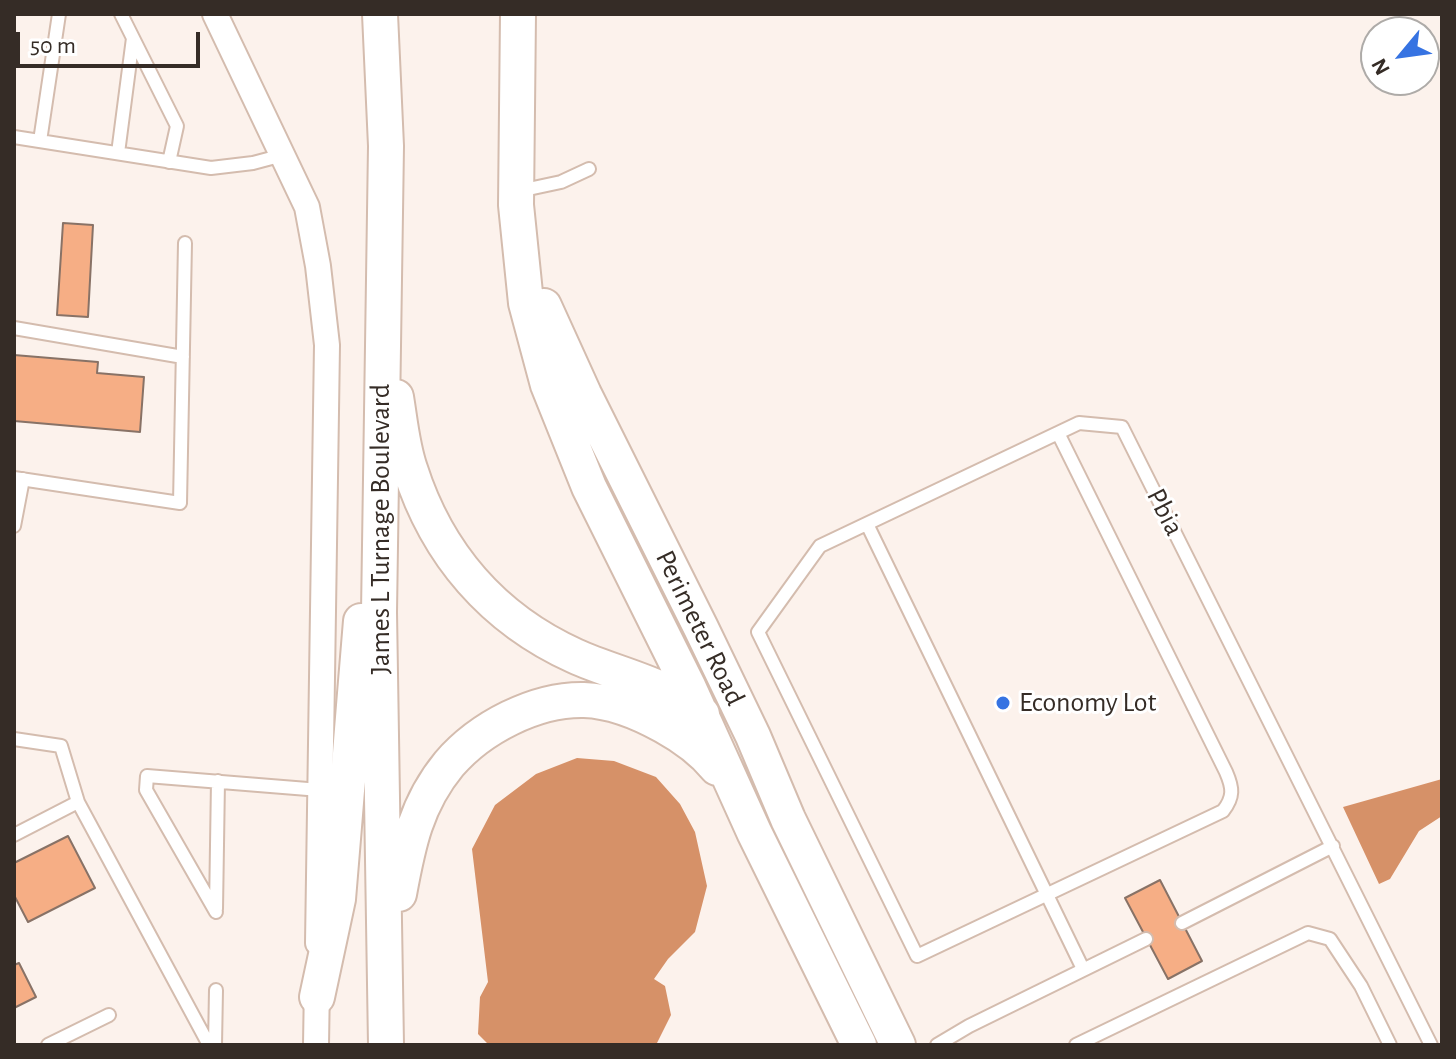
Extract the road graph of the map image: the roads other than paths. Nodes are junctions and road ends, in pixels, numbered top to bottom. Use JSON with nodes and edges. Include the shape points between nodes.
{"nodes":[{"id":1,"x":59,"y":14,"type":"edge"},
{"id":2,"x":121,"y":14,"type":"edge"},
{"id":3,"x":215,"y":14,"type":"edge"},
{"id":4,"x":380,"y":14,"type":"edge"},
{"id":5,"x":518,"y":14,"type":"edge"},
{"id":6,"x":133,"y":38,"type":"junction"},
{"id":7,"x":14,"y":137,"type":"edge"},
{"id":8,"x":40,"y":141,"type":"junction"},
{"id":9,"x":118,"y":153,"type":"junction"},
{"id":10,"x":283,"y":155,"type":"junction"},
{"id":11,"x":169,"y":162,"type":"junction"},
{"id":12,"x":589,"y":169,"type":"dead end"},
{"id":13,"x":516,"y":198,"type":"junction"},
{"id":14,"x":185,"y":243,"type":"dead end"},
{"id":15,"x":14,"y":328,"type":"edge"},
{"id":16,"x":383,"y":331,"type":"junction"},
{"id":17,"x":183,"y":357,"type":"junction"},
{"id":18,"x":1058,"y":433,"type":"junction"},
{"id":19,"x":18,"y":479,"type":"edge"},
{"id":20,"x":380,"y":484,"type":"junction"},
{"id":21,"x":867,"y":524,"type":"junction"},
{"id":22,"x":14,"y":526,"type":"edge"},
{"id":23,"x":698,"y":711,"type":"junction"},
{"id":24,"x":14,"y":739,"type":"edge"},
{"id":25,"x":218,"y":781,"type":"junction"},
{"id":26,"x":320,"y":790,"type":"junction"},
{"id":27,"x":734,"y":790,"type":"junction"},
{"id":28,"x":78,"y":802,"type":"junction"},
{"id":29,"x":788,"y":819,"type":"junction"},
{"id":30,"x":14,"y":835,"type":"edge"},
{"id":31,"x":1333,"y":846,"type":"junction"},
{"id":32,"x":1047,"y":893,"type":"junction"},
{"id":33,"x":1182,"y":923,"type":"dead end"},
{"id":34,"x":1146,"y":939,"type":"dead end"},
{"id":35,"x":386,"y":961,"type":"junction"},
{"id":36,"x":1083,"y":969,"type":"junction"},
{"id":37,"x":216,"y":990,"type":"dead end"},
{"id":38,"x":317,"y":997,"type":"junction"},
{"id":39,"x":109,"y":1015,"type":"dead end"},
{"id":40,"x":48,"y":1045,"type":"edge"},
{"id":41,"x":212,"y":1045,"type":"edge"},
{"id":42,"x":316,"y":1045,"type":"edge"},
{"id":43,"x":386,"y":1045,"type":"edge"},
{"id":44,"x":859,"y":1045,"type":"edge"},
{"id":45,"x":898,"y":1045,"type":"edge"},
{"id":46,"x":937,"y":1045,"type":"edge"},
{"id":47,"x":1076,"y":1045,"type":"edge"},
{"id":48,"x":1390,"y":1045,"type":"edge"},
{"id":49,"x":1431,"y":1045,"type":"edge"}],
"edges":[{"from":1,"to":8,"type":"lane"},
{"from":2,"to":6,"type":"lane"},
{"from":3,"to":10,"type":"street"},
{"from":4,"to":16,"type":"street","name":"James L Turnage Boulevard","via":[[386,146]]},
{"from":5,"to":13,"type":"street","name":"Perimeter Road"},
{"from":6,"to":9,"type":"lane"},
{"from":6,"to":11,"type":"lane","via":[[177,126]]},
{"from":7,"to":8,"type":"lane"},
{"from":8,"to":9,"type":"lane"},
{"from":9,"to":11,"type":"lane"},
{"from":10,"to":11,"type":"lane","via":[[211,168]]},
{"from":10,"to":26,"type":"street","via":[[307,207],[327,345]]},
{"from":12,"to":13,"type":"lane"},
{"from":13,"to":23,"type":"street","name":"Perimeter Road","via":[[526,303],[548,385],[589,487]]},
{"from":13,"to":29,"type":"street","name":"Perimeter Road","via":[[548,315],[734,696]]},
{"from":14,"to":17,"type":"lane"},
{"from":15,"to":17,"type":"lane"},
{"from":16,"to":20,"type":"street","name":"James L Turnage Boulevard"},
{"from":16,"to":23,"type":"street","via":[[409,467],[430,521],[465,575],[532,632],[574,656],[675,695]]},
{"from":17,"to":19,"type":"lane","via":[[180,503]]},
{"from":18,"to":21,"type":"lane","name":"Pbia"},
{"from":18,"to":31,"type":"lane","name":"Pbia","via":[[1079,423],[1122,427]]},
{"from":18,"to":32,"type":"lane","via":[[1232,787],[1223,811]]},
{"from":19,"to":22,"type":"lane"},
{"from":20,"to":35,"type":"street","name":"James L Turnage Boulevard"},
{"from":20,"to":38,"type":"street","via":[[363,595],[338,899]]},
{"from":21,"to":32,"type":"lane"},
{"from":21,"to":32,"type":"lane","name":"Pbia","via":[[820,546],[758,632],[917,956]]},
{"from":23,"to":27,"type":"street","name":"Perimeter Road"},
{"from":23,"to":29,"type":"street","via":[[730,738]]},
{"from":24,"to":28,"type":"lane","via":[[61,746]]},
{"from":25,"to":25,"type":"lane","via":[[147,776],[146,790],[216,912]]},
{"from":25,"to":26,"type":"lane"},
{"from":26,"to":38,"type":"street"},
{"from":27,"to":35,"type":"street","via":[[709,758],[681,735],[626,708],[584,700],[560,702],[512,718],[466,746],[431,791],[410,834]]},
{"from":27,"to":44,"type":"street","name":"Perimeter Road"},
{"from":28,"to":30,"type":"lane"},
{"from":28,"to":41,"type":"lane"},
{"from":29,"to":45,"type":"street","name":"Perimeter Road"},
{"from":31,"to":33,"type":"lane"},
{"from":31,"to":49,"type":"lane","name":"Pbia"},
{"from":32,"to":36,"type":"lane"},
{"from":34,"to":36,"type":"lane"},
{"from":35,"to":43,"type":"street","name":"James L Turnage Boulevard"},
{"from":36,"to":46,"type":"lane"},
{"from":37,"to":41,"type":"lane"},
{"from":38,"to":42,"type":"street"},
{"from":39,"to":40,"type":"lane"},
{"from":47,"to":48,"type":"lane","via":[[1308,933],[1330,939]]}]}
